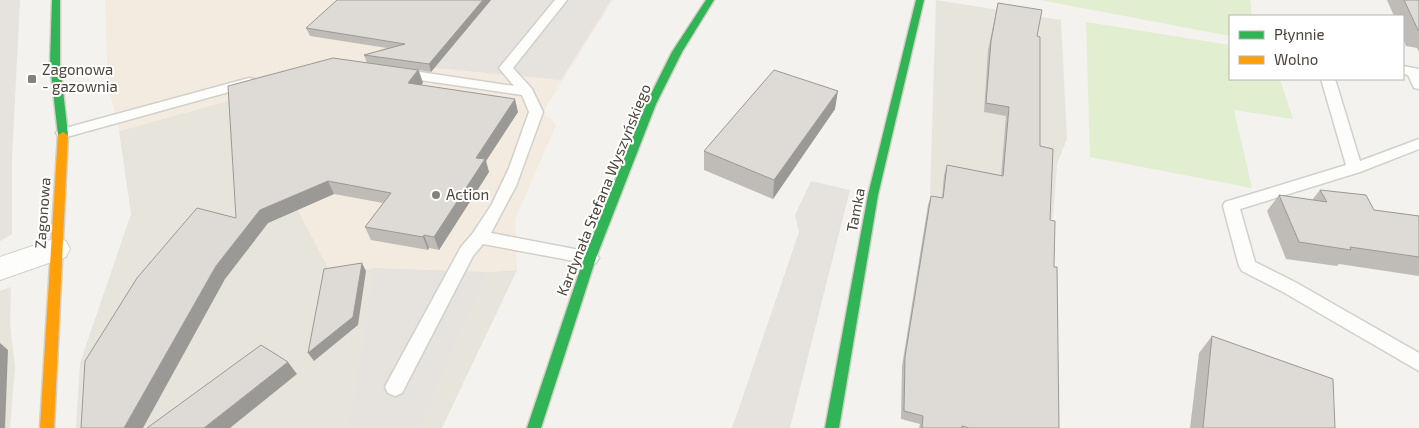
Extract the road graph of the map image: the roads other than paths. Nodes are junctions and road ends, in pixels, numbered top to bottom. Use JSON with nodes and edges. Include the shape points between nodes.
{"nodes":[{"id":1,"x":56,"y":0,"type":"edge"},
{"id":2,"x":561,"y":0,"type":"edge"},
{"id":3,"x":710,"y":0,"type":"edge"},
{"id":4,"x":920,"y":0,"type":"edge"},
{"id":5,"x":1404,"y":70,"type":"edge"},
{"id":6,"x":390,"y":71,"type":"edge"},
{"id":7,"x":265,"y":77,"type":"edge"},
{"id":8,"x":1328,"y":80,"type":"edge"},
{"id":9,"x":1419,"y":85,"type":"edge"},
{"id":10,"x":527,"y":92,"type":"junction"},
{"id":11,"x":63,"y":133,"type":"junction"},
{"id":12,"x":1419,"y":144,"type":"edge"},
{"id":13,"x":1355,"y":168,"type":"junction"},
{"id":14,"x":481,"y":237,"type":"junction"},
{"id":15,"x":56,"y":249,"type":"junction"},
{"id":16,"x":590,"y":258,"type":"junction"},
{"id":17,"x":0,"y":269,"type":"edge"},
{"id":18,"x":1419,"y":363,"type":"edge"},
{"id":19,"x":396,"y":388,"type":"dead end"},
{"id":20,"x":47,"y":428,"type":"edge"},
{"id":21,"x":534,"y":428,"type":"edge"},
{"id":22,"x":832,"y":428,"type":"edge"}],
"edges":[{"from":1,"to":11,"type":"street","name":"Zagonowa","via":[[55,64]]},
{"from":2,"to":10,"type":"lane","via":[[506,68]]},
{"from":3,"to":16,"type":"street","name":"Kardynała Stefana Wyszyńskiego","via":[[677,52],[652,104]]},
{"from":4,"to":22,"type":"street","name":"Tamka","via":[[873,195]]},
{"from":5,"to":9,"type":"lane","via":[[1414,72]]},
{"from":6,"to":10,"type":"lane"},
{"from":7,"to":11,"type":"lane"},
{"from":8,"to":13,"type":"lane"},
{"from":10,"to":14,"type":"lane","via":[[536,112],[518,168]]},
{"from":11,"to":15,"type":"street","name":"Zagonowa"},
{"from":12,"to":13,"type":"lane"},
{"from":13,"to":18,"type":"lane","via":[[1231,206],[1248,266]]},
{"from":14,"to":16,"type":"lane"},
{"from":14,"to":19,"type":"lane","via":[[467,252]]},
{"from":15,"to":17,"type":"street"},
{"from":15,"to":20,"type":"street","name":"Zagonowa"},
{"from":16,"to":21,"type":"street","name":"Kardynała Stefana Wyszyńskiego"}]}
